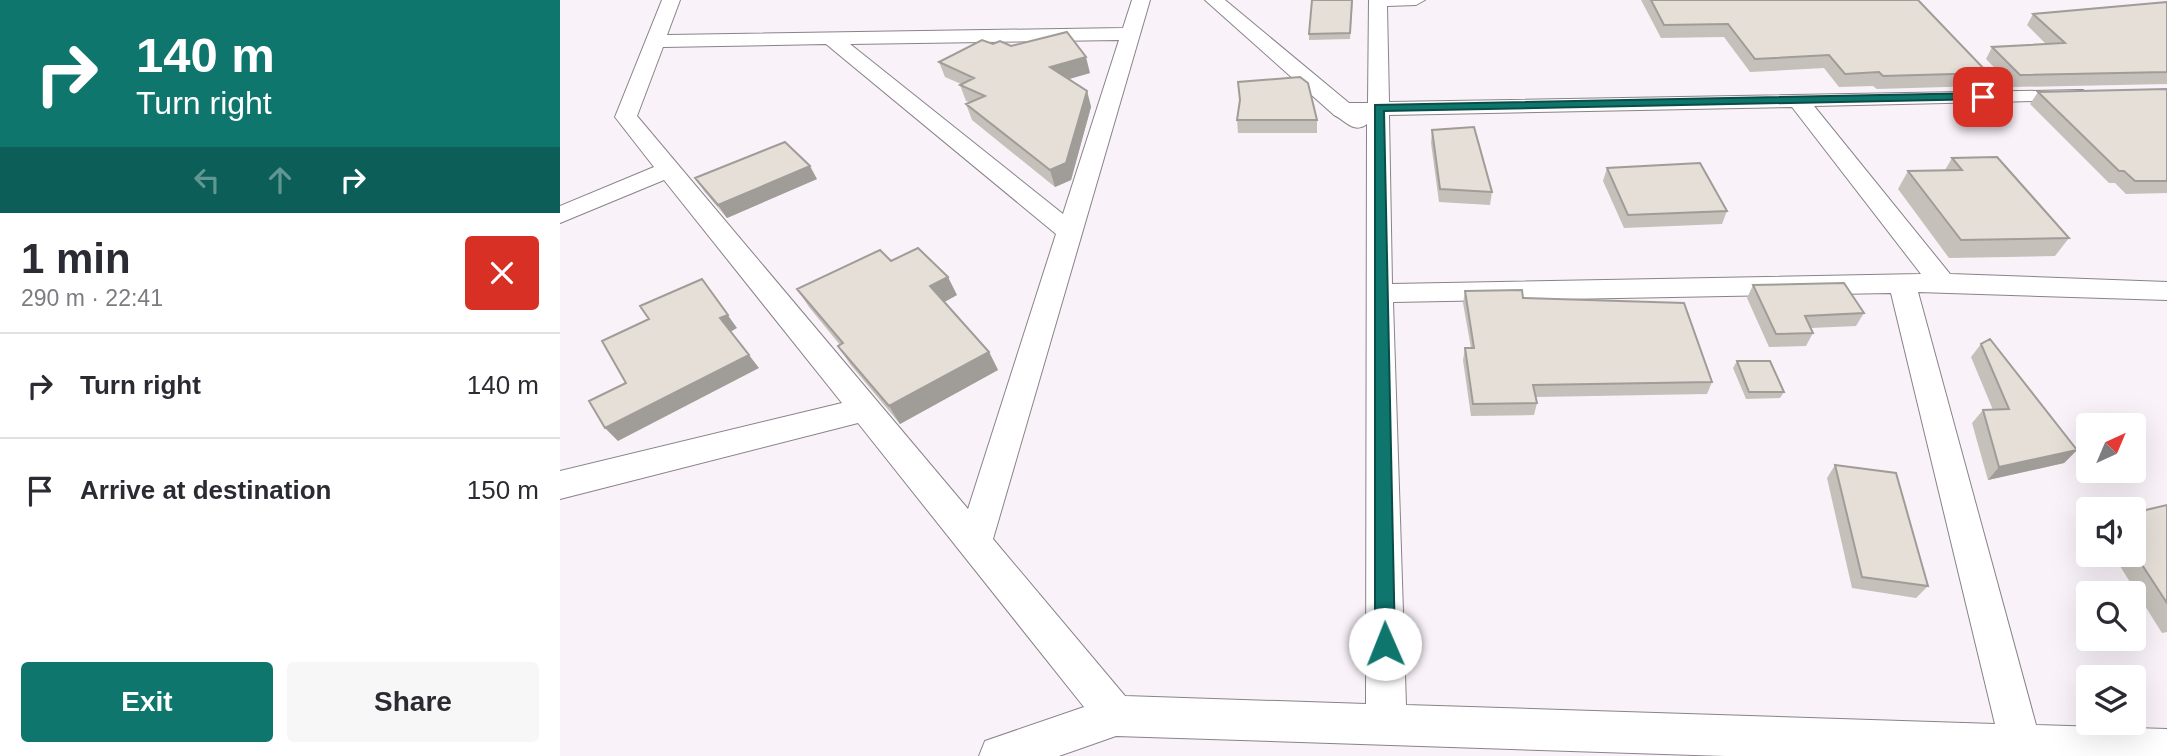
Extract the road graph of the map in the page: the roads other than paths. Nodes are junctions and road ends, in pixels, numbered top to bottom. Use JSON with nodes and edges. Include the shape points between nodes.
{"nodes":[{"id":1,"x":671,"y":0,"type":"edge"},
{"id":2,"x":1142,"y":0,"type":"edge"},
{"id":3,"x":1214,"y":0,"type":"edge"},
{"id":4,"x":1378,"y":0,"type":"edge"},
{"id":5,"x":1416,"y":0,"type":"edge"},
{"id":6,"x":1130,"y":34,"type":"junction"},
{"id":7,"x":830,"y":38,"type":"junction"},
{"id":8,"x":656,"y":41,"type":"junction"},
{"id":9,"x":2099,"y":94,"type":"edge"},
{"id":10,"x":1800,"y":102,"type":"junction"},
{"id":11,"x":1379,"y":108,"type":"junction"},
{"id":12,"x":1342,"y":110,"type":"junction"},
{"id":13,"x":1379,"y":139,"type":"junction"},
{"id":14,"x":669,"y":169,"type":"junction"},
{"id":15,"x":560,"y":215,"type":"edge"},
{"id":16,"x":1070,"y":232,"type":"junction"},
{"id":17,"x":1942,"y":283,"type":"junction"},
{"id":18,"x":1903,"y":285,"type":"junction"},
{"id":19,"x":2167,"y":291,"type":"edge"},
{"id":20,"x":1379,"y":293,"type":"junction"},
{"id":21,"x":865,"y":409,"type":"junction"},
{"id":22,"x":560,"y":485,"type":"edge"},
{"id":23,"x":974,"y":543,"type":"junction"},
{"id":24,"x":1116,"y":716,"type":"junction"},
{"id":25,"x":1386,"y":725,"type":"junction"},
{"id":26,"x":1612,"y":744,"type":"edge"},
{"id":27,"x":2021,"y":746,"type":"junction"},
{"id":28,"x":2167,"y":750,"type":"edge"},
{"id":29,"x":2079,"y":752,"type":"edge"},
{"id":30,"x":1000,"y":756,"type":"edge"}],
"edges":[{"from":1,"to":8,"type":"street"},
{"from":2,"to":6,"type":"street"},
{"from":3,"to":12,"type":"street"},
{"from":4,"to":5,"type":"street"},
{"from":4,"to":11,"type":"street"},
{"from":6,"to":7,"type":"street"},
{"from":6,"to":16,"type":"street"},
{"from":7,"to":8,"type":"street"},
{"from":7,"to":16,"type":"street"},
{"from":8,"to":14,"type":"street","via":[[626,117]]},
{"from":9,"to":10,"type":"street"},
{"from":10,"to":11,"type":"street"},
{"from":10,"to":17,"type":"street"},
{"from":11,"to":12,"type":"street"},
{"from":11,"to":13,"type":"street"},
{"from":12,"to":13,"type":"street"},
{"from":13,"to":20,"type":"street"},
{"from":14,"to":15,"type":"street"},
{"from":14,"to":21,"type":"street"},
{"from":16,"to":23,"type":"street"},
{"from":17,"to":18,"type":"street"},
{"from":17,"to":19,"type":"street"},
{"from":18,"to":20,"type":"street"},
{"from":18,"to":27,"type":"street"},
{"from":20,"to":25,"type":"street"},
{"from":21,"to":22,"type":"street"},
{"from":21,"to":23,"type":"street"},
{"from":23,"to":24,"type":"street"},
{"from":24,"to":25,"type":"street"},
{"from":24,"to":30,"type":"street"},
{"from":25,"to":26,"type":"street"},
{"from":26,"to":27,"type":"street"},
{"from":27,"to":29,"type":"street"},
{"from":28,"to":29,"type":"street"}]}
